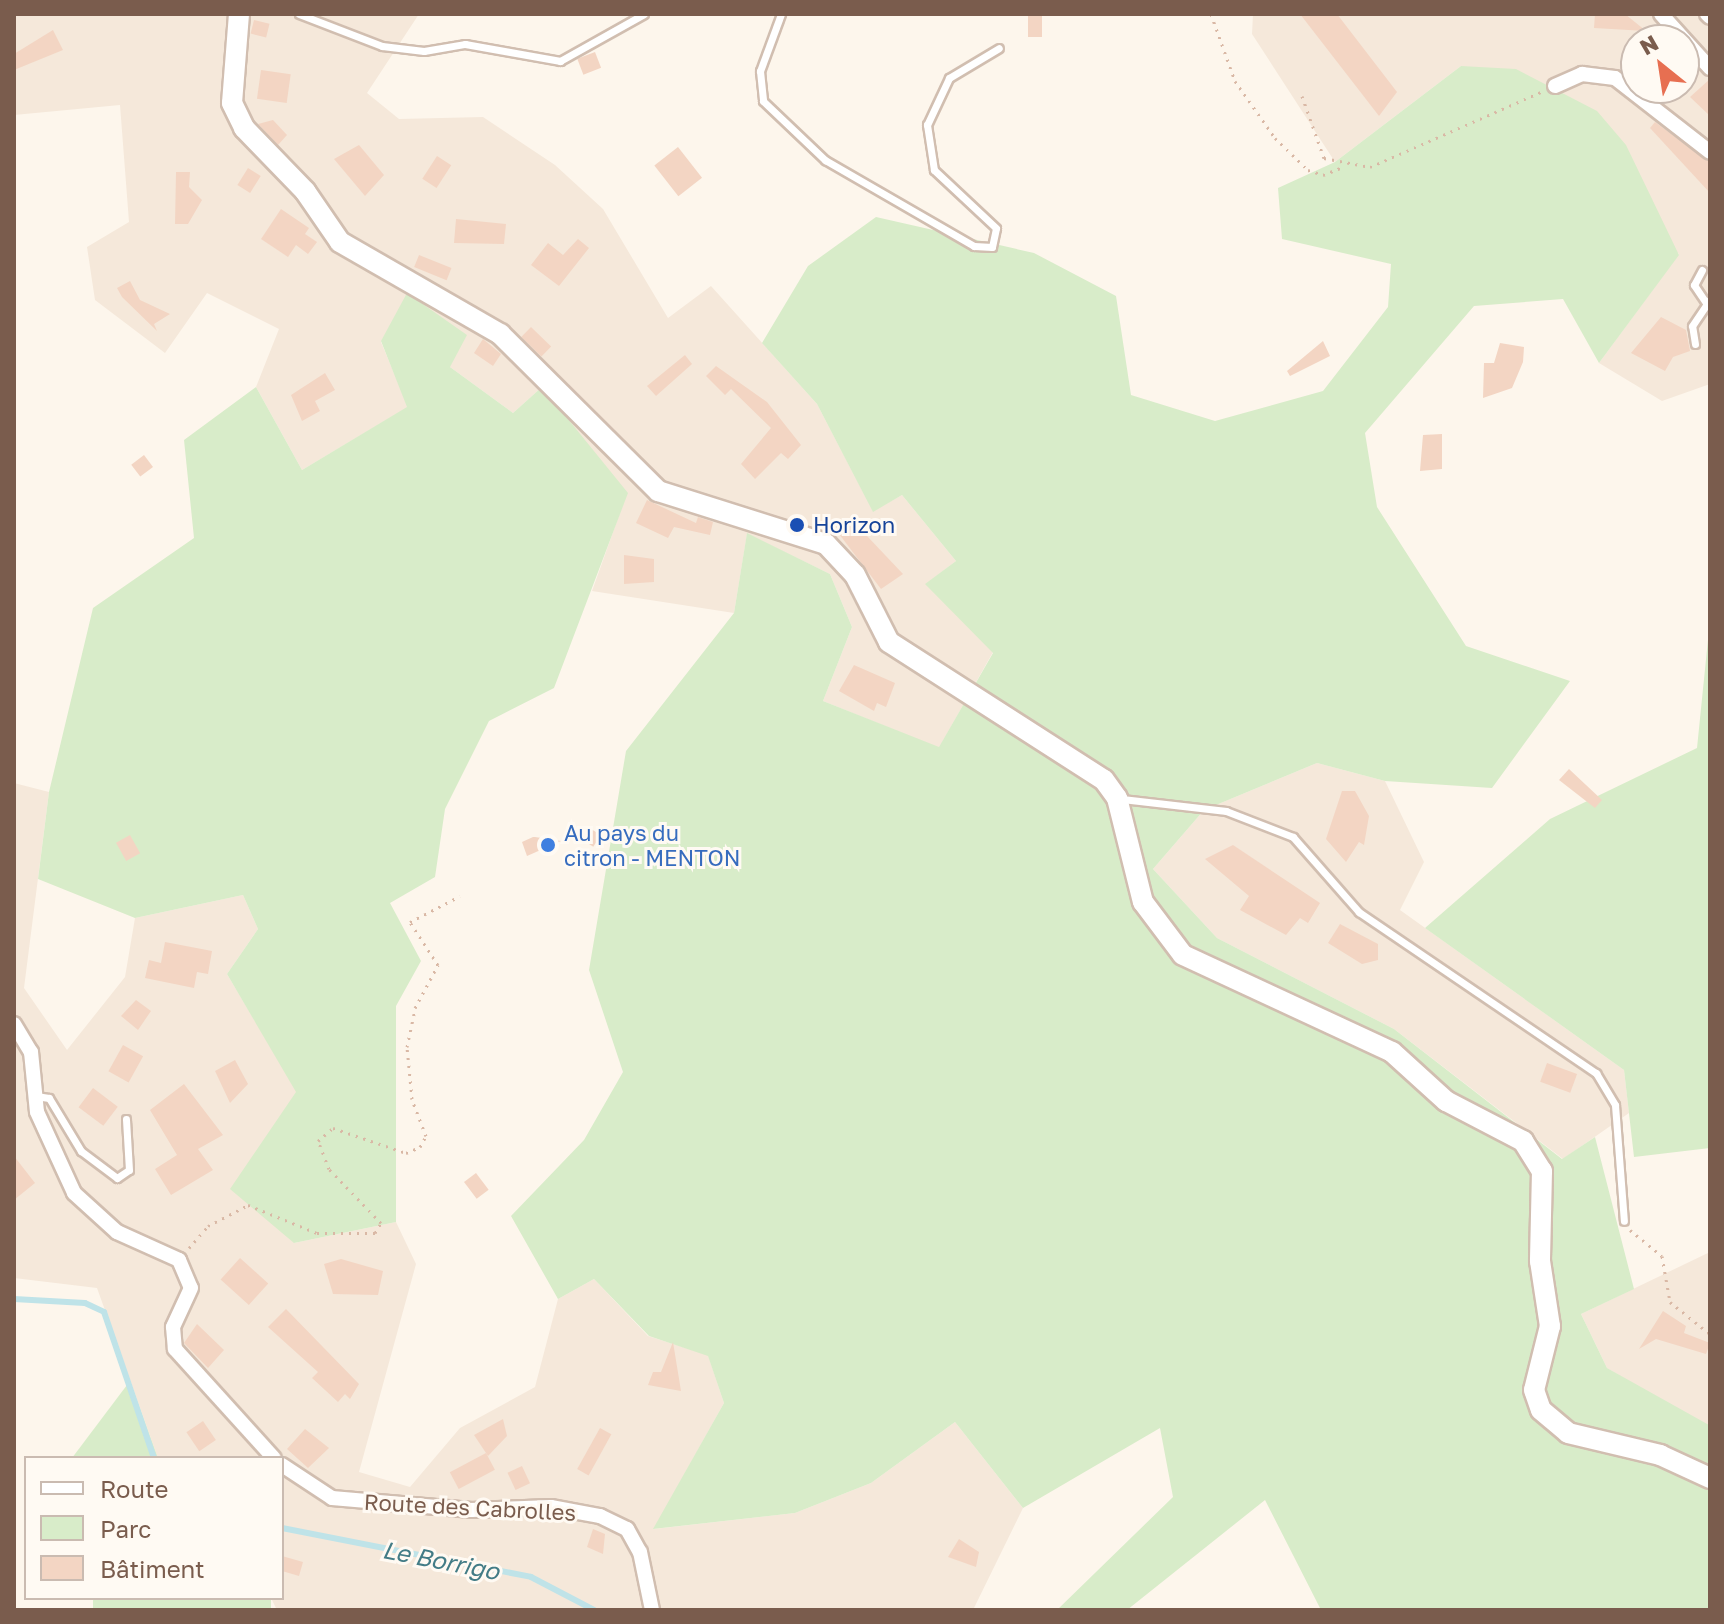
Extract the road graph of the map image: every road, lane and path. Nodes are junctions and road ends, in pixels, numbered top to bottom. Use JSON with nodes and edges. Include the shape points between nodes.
{"nodes":[{"id":1,"x":239,"y":14,"type":"edge"},
{"id":2,"x":299,"y":14,"type":"edge"},
{"id":3,"x":644,"y":14,"type":"edge"},
{"id":4,"x":781,"y":14,"type":"edge"},
{"id":5,"x":1211,"y":14,"type":"edge"},
{"id":6,"x":1661,"y":14,"type":"edge"},
{"id":7,"x":999,"y":48,"type":"dead end"},
{"id":8,"x":1710,"y":68,"type":"edge"},
{"id":9,"x":1555,"y":86,"type":"joint"},
{"id":10,"x":1302,"y":96,"type":"dead end"},
{"id":11,"x":1710,"y":152,"type":"edge"},
{"id":12,"x":1343,"y":167,"type":"junction"},
{"id":13,"x":1702,"y":270,"type":"dead end"},
{"id":14,"x":1708,"y":301,"type":"edge"},
{"id":15,"x":1695,"y":344,"type":"dead end"},
{"id":16,"x":1117,"y":798,"type":"junction"},
{"id":17,"x":460,"y":896,"type":"dead end"},
{"id":18,"x":14,"y":1024,"type":"edge"},
{"id":19,"x":36,"y":1096,"type":"junction"},
{"id":20,"x":126,"y":1119,"type":"dead end"},
{"id":21,"x":1624,"y":1221,"type":"joint"},
{"id":22,"x":179,"y":1260,"type":"junction"},
{"id":23,"x":1710,"y":1334,"type":"edge"},
{"id":24,"x":272,"y":1456,"type":"edge"},
{"id":25,"x":284,"y":1466,"type":"edge"},
{"id":26,"x":1710,"y":1478,"type":"edge"},
{"id":27,"x":652,"y":1610,"type":"edge"}],
"edges":[{"from":1,"to":16,"type":"street","via":[[232,103],[244,128],[305,191],[340,242],[500,334],[658,491],[826,544],[855,575],[889,642],[1104,780]]},
{"from":2,"to":3,"type":"lane","via":[[382,46],[424,51],[465,44],[560,61]]},
{"from":4,"to":7,"type":"lane","via":[[760,71],[763,101],[825,160],[974,246],[992,247],[996,228],[934,170],[927,125],[949,78]]},
{"from":5,"to":12,"type":"path","via":[[1235,81],[1275,138],[1308,170],[1323,175]]},
{"from":6,"to":8,"type":"street"},
{"from":9,"to":11,"type":"street","via":[[1582,74],[1615,78]]},
{"from":9,"to":12,"type":"path","via":[[1370,167]]},
{"from":10,"to":12,"type":"path","via":[[1312,138],[1324,158]]},
{"from":13,"to":14,"type":"lane","via":[[1694,285]]},
{"from":14,"to":15,"type":"lane","via":[[1692,326]]},
{"from":16,"to":21,"type":"lane","via":[[1226,811],[1293,837],[1359,912],[1596,1073],[1615,1105]]},
{"from":16,"to":26,"type":"street","via":[[1143,902],[1183,955],[1392,1052],[1446,1101],[1523,1141],[1536,1156],[1550,1326],[1534,1390],[1541,1410],[1568,1433],[1660,1455]]},
{"from":17,"to":22,"type":"path","via":[[410,922],[438,965],[415,1008],[407,1047],[412,1099],[426,1136],[420,1147],[406,1153],[333,1128],[318,1141],[329,1169],[381,1223],[375,1233],[317,1233],[248,1205],[208,1226]]},
{"from":18,"to":19,"type":"street","via":[[31,1052]]},
{"from":19,"to":20,"type":"lane","via":[[49,1098],[81,1151],[117,1178],[129,1170]]},
{"from":19,"to":22,"type":"street","via":[[74,1193],[117,1232]]},
{"from":21,"to":23,"type":"path","via":[[1662,1256],[1670,1302]]},
{"from":22,"to":24,"type":"street","via":[[191,1288],[173,1327],[175,1349]]},
{"from":25,"to":27,"type":"street","name":"Route des Cabrolles","via":[[332,1498],[471,1510],[551,1507],[600,1516],[634,1541]]}]}
